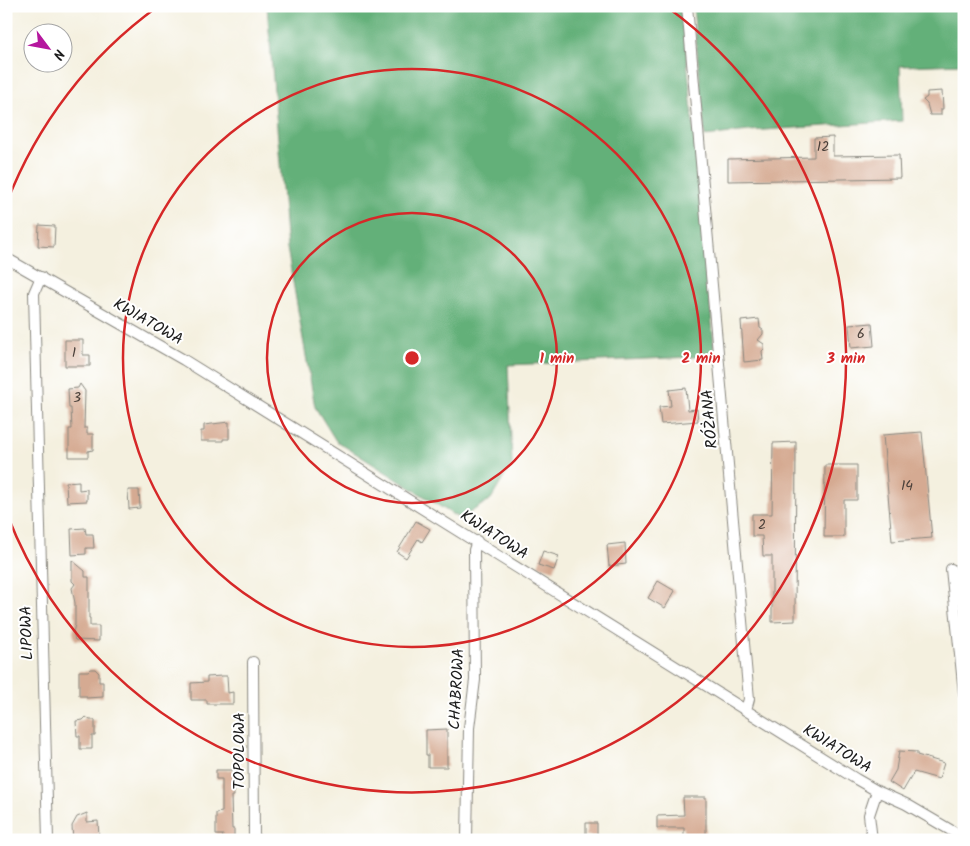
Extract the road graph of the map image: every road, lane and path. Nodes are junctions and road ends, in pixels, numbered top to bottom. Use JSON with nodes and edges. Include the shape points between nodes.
{"nodes":[{"id":1,"x":687,"y":6,"type":"edge"},
{"id":2,"x":6,"y":258,"type":"edge"},
{"id":3,"x":41,"y":277,"type":"junction"},
{"id":4,"x":477,"y":541,"type":"junction"},
{"id":5,"x":951,"y":569,"type":"dead end"},
{"id":6,"x":253,"y":662,"type":"dead end"},
{"id":7,"x":964,"y":693,"type":"edge"},
{"id":8,"x":746,"y":710,"type":"junction"},
{"id":9,"x":877,"y":791,"type":"junction"},
{"id":10,"x":964,"y":838,"type":"edge"},
{"id":11,"x":48,"y":840,"type":"edge"},
{"id":12,"x":254,"y":840,"type":"edge"},
{"id":13,"x":467,"y":840,"type":"edge"},
{"id":14,"x":872,"y":840,"type":"edge"}],
"edges":[{"from":1,"to":8,"type":"street","name":"RÓŻANA","via":[[749,699]]},
{"from":2,"to":3,"type":"street","name":"KWIATOWA"},
{"from":3,"to":4,"type":"street","name":"KWIATOWA","via":[[184,360]]},
{"from":3,"to":11,"type":"street","name":"LIPOWA","via":[[34,293]]},
{"from":4,"to":8,"type":"street","name":"KWIATOWA"},
{"from":4,"to":13,"type":"street","name":"CHABROWA","via":[[474,550],[474,680],[469,728]]},
{"from":5,"to":7,"type":"street"},
{"from":6,"to":12,"type":"street","name":"TOPOLOWA"},
{"from":8,"to":9,"type":"street","name":"KWIATOWA"},
{"from":9,"to":10,"type":"street","name":"KWIATOWA"},
{"from":9,"to":14,"type":"street","via":[[869,815]]}]}
